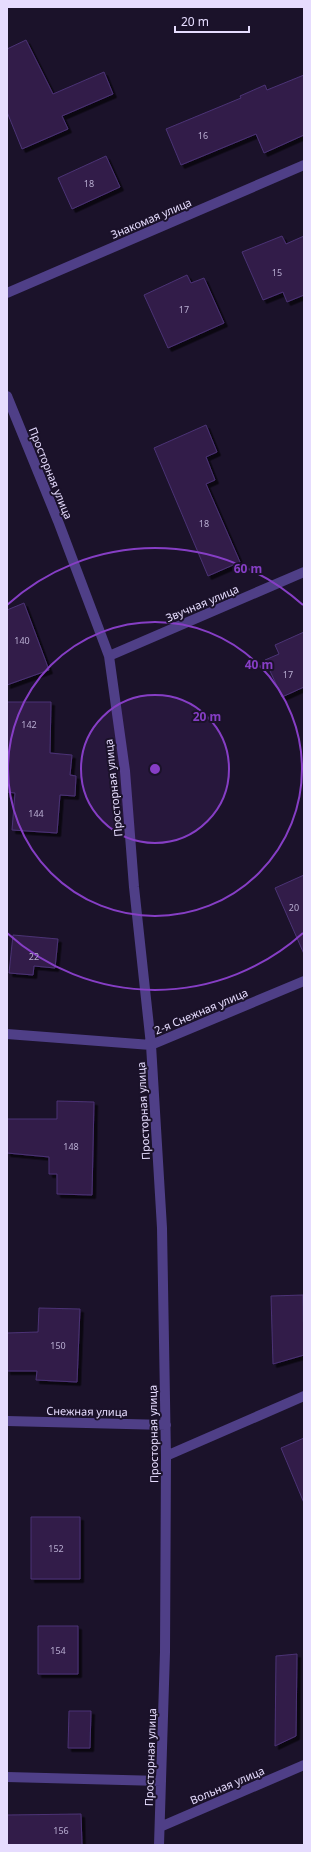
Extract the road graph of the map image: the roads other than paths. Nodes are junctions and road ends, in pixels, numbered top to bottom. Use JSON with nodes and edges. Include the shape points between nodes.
{"nodes":[{"id":1,"x":304,"y":165,"type":"edge"},
{"id":2,"x":7,"y":293,"type":"edge"},
{"id":3,"x":7,"y":396,"type":"edge"},
{"id":4,"x":304,"y":572,"type":"edge"},
{"id":5,"x":109,"y":656,"type":"junction"},
{"id":6,"x":304,"y":981,"type":"edge"},
{"id":7,"x":7,"y":1034,"type":"edge"},
{"id":8,"x":151,"y":1046,"type":"junction"},
{"id":9,"x":304,"y":1396,"type":"edge"},
{"id":10,"x":7,"y":1421,"type":"edge"},
{"id":11,"x":166,"y":1425,"type":"junction"},
{"id":12,"x":166,"y":1456,"type":"junction"},
{"id":13,"x":304,"y":1765,"type":"edge"},
{"id":14,"x":7,"y":1777,"type":"edge"},
{"id":15,"x":161,"y":1781,"type":"junction"},
{"id":16,"x":160,"y":1827,"type":"junction"},
{"id":17,"x":159,"y":1845,"type":"edge"}],
"edges":[{"from":1,"to":2,"type":"street","name":"Знакомая улица"},
{"from":3,"to":5,"type":"street","name":"Просторная улица"},
{"from":4,"to":5,"type":"street","name":"Звучная улица"},
{"from":5,"to":8,"type":"street","name":"Просторная улица","via":[[125,771]]},
{"from":6,"to":8,"type":"street","name":"2-я Снежная улица"},
{"from":7,"to":8,"type":"street","name":"2-я Снежная улица"},
{"from":8,"to":11,"type":"street","name":"Просторная улица","via":[[162,1228]]},
{"from":9,"to":12,"type":"street"},
{"from":10,"to":11,"type":"street","name":"Снежная улица"},
{"from":11,"to":12,"type":"street","name":"Просторная улица"},
{"from":12,"to":15,"type":"street","name":"Просторная улица","via":[[165,1652]]},
{"from":13,"to":16,"type":"street","name":"Вольная улица"},
{"from":14,"to":15,"type":"street"},
{"from":15,"to":16,"type":"street","name":"Просторная улица"},
{"from":16,"to":17,"type":"street","name":"Просторная улица"}]}
